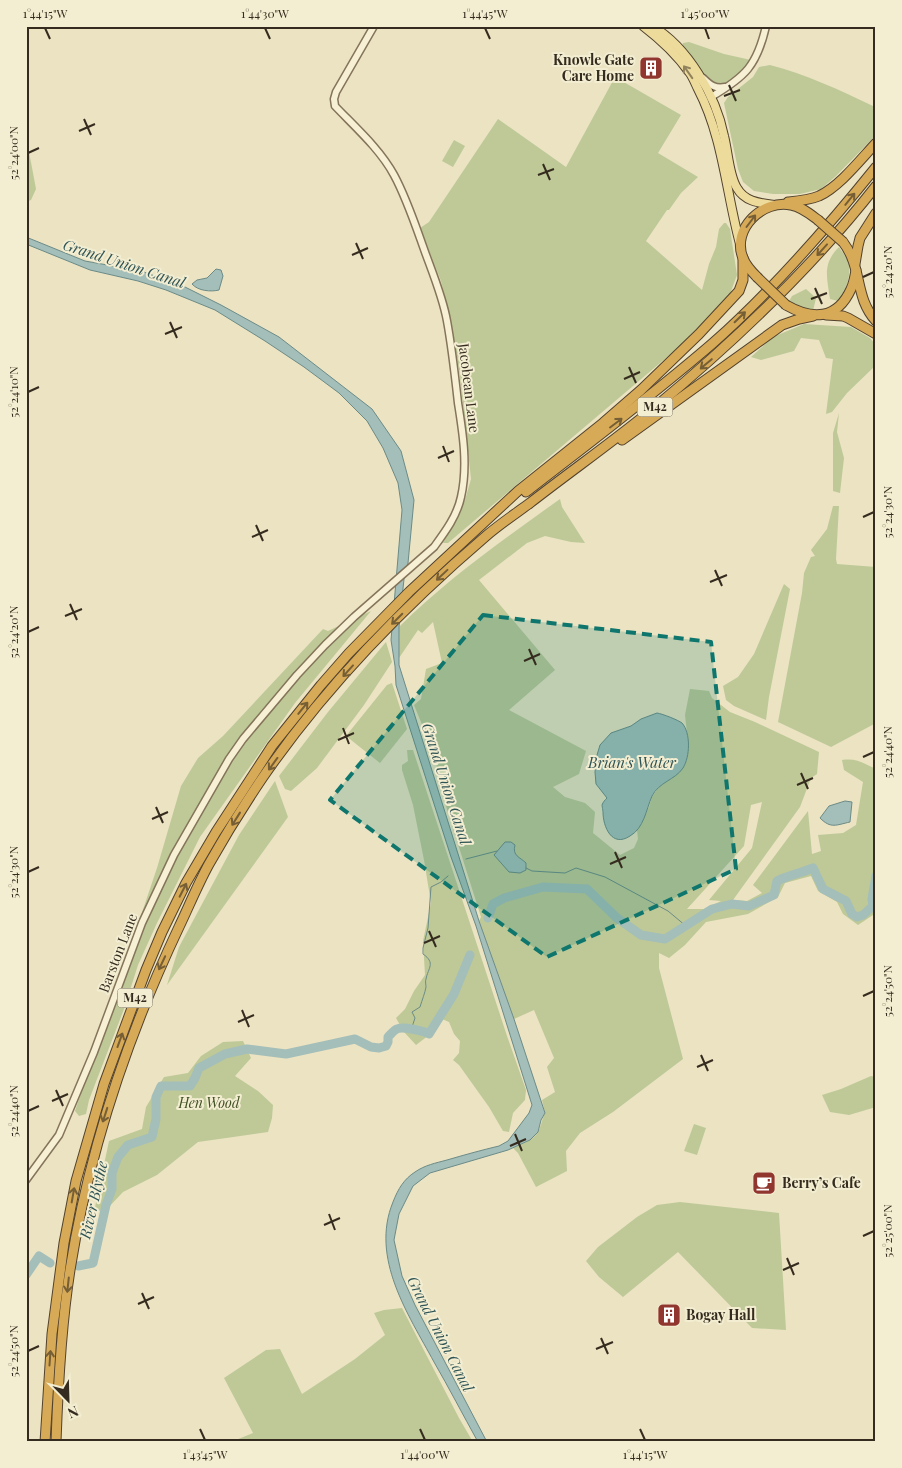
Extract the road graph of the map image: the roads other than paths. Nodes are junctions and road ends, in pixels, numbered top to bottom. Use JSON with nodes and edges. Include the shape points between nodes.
{"nodes":[{"id":1,"x":374,"y":26,"type":"edge"},
{"id":2,"x":643,"y":26,"type":"edge"},
{"id":3,"x":652,"y":26,"type":"edge"},
{"id":4,"x":766,"y":26,"type":"edge"},
{"id":5,"x":699,"y":75,"type":"junction"},
{"id":6,"x":728,"y":87,"type":"junction"},
{"id":7,"x":711,"y":97,"type":"junction"},
{"id":8,"x":716,"y":110,"type":"junction"},
{"id":9,"x":876,"y":143,"type":"edge"},
{"id":10,"x":720,"y":152,"type":"junction"},
{"id":11,"x":876,"y":166,"type":"edge"},
{"id":12,"x":876,"y":186,"type":"edge"},
{"id":13,"x":777,"y":204,"type":"junction"},
{"id":14,"x":876,"y":213,"type":"edge"},
{"id":15,"x":741,"y":248,"type":"junction"},
{"id":16,"x":743,"y":258,"type":"junction"},
{"id":17,"x":856,"y":267,"type":"junction"},
{"id":18,"x":818,"y":315,"type":"junction"},
{"id":19,"x":876,"y":321,"type":"edge"},
{"id":20,"x":876,"y":334,"type":"edge"},
{"id":21,"x":459,"y":560,"type":"junction"},
{"id":22,"x":441,"y":562,"type":"junction"},
{"id":23,"x":243,"y":739,"type":"joint"},
{"id":24,"x":26,"y":1180,"type":"edge"},
{"id":25,"x":45,"y":1442,"type":"edge"},
{"id":26,"x":56,"y":1442,"type":"edge"}],
"edges":[{"from":1,"to":23,"type":"street","name":"Jacobean Lane","via":[[336,92],[335,106],[377,151],[393,174],[433,275],[447,319],[464,455],[461,498],[455,515],[434,547],[325,645]]},
{"from":10,"to":2,"type":"main road","one_way":true,"via":[[704,101],[690,73]]},
{"from":3,"to":5,"type":"main road","via":[[675,44]]},
{"from":4,"to":6,"type":"street","via":[[752,63]]},
{"from":5,"to":6,"type":"street","via":[[716,88]]},
{"from":5,"to":7,"type":"main road"},
{"from":6,"to":7,"type":"street"},
{"from":6,"to":8,"type":"street","via":[[720,95]]},
{"from":7,"to":8,"type":"main road"},
{"from":7,"to":10,"type":"main road","via":[[709,104],[720,139]]},
{"from":8,"to":13,"type":"main road","via":[[737,189],[750,200]]},
{"from":9,"to":13,"type":"highway","via":[[827,191],[811,198]]},
{"from":10,"to":15,"type":"main road"},
{"from":22,"to":11,"type":"highway","number":"M42","one_way":true,"via":[[646,400],[715,341],[785,273]]},
{"from":12,"to":21,"type":"highway","number":"M42","one_way":true,"via":[[792,283],[721,350],[653,409]]},
{"from":15,"to":13,"type":"highway","one_way":true,"via":[[745,228],[753,216]]},
{"from":13,"to":17,"type":"highway","bridge":true,"via":[[796,206],[818,220],[843,242]]},
{"from":14,"to":17,"type":"highway","via":[[858,244]]},
{"from":15,"to":16,"type":"highway"},
{"from":16,"to":18,"type":"highway","bridge":true,"via":[[786,305]]},
{"from":16,"to":22,"type":"highway","via":[[744,280],[739,292],[699,334],[641,390],[518,492]]},
{"from":17,"to":18,"type":"highway","via":[[847,297],[834,310]]},
{"from":17,"to":19,"type":"highway","via":[[863,302]]},
{"from":18,"to":20,"type":"highway","via":[[843,316]]},
{"from":18,"to":21,"type":"highway","via":[[782,325]]},
{"from":21,"to":26,"type":"highway","number":"M42","one_way":true,"via":[[381,635],[327,694],[262,778],[208,866],[155,977],[101,1129],[80,1219],[70,1273]]},
{"from":25,"to":22,"type":"highway","number":"M42","one_way":true,"via":[[52,1334],[76,1181],[104,1084],[162,932],[186,883],[272,746],[378,622]]},
{"from":23,"to":24,"type":"street","name":"Barston Lane","via":[[174,855],[142,923],[62,1127]]}]}
